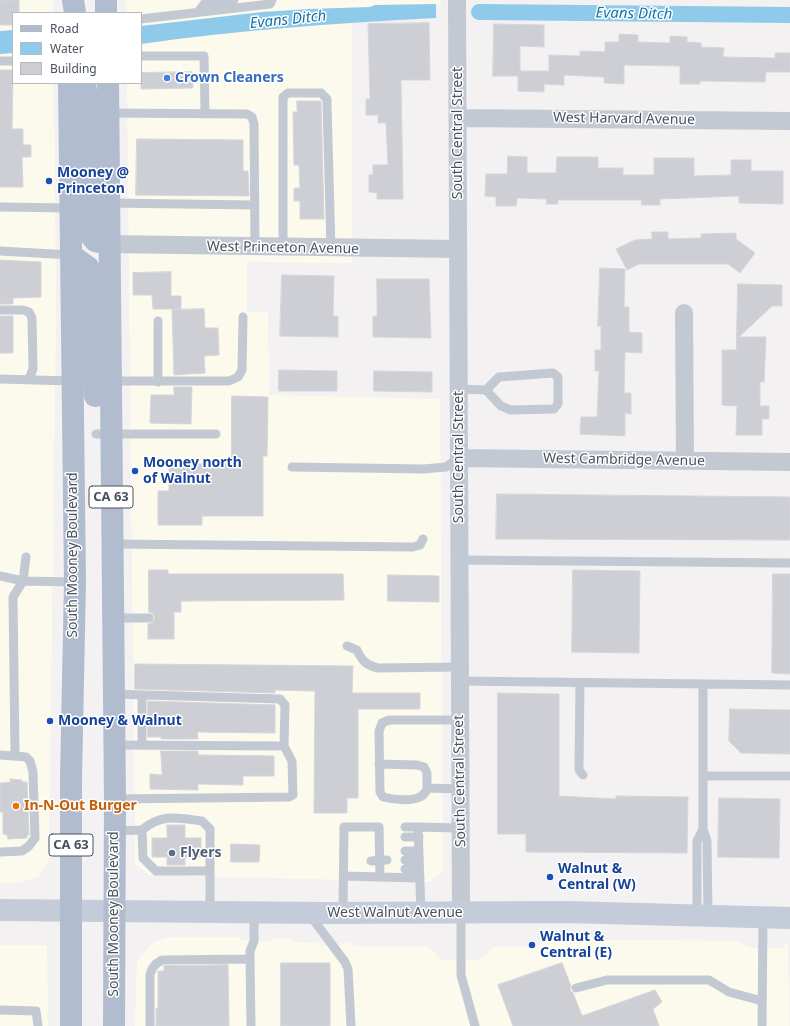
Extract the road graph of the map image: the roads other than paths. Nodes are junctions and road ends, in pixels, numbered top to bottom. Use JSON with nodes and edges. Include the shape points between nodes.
{"nodes":[{"id":1,"x":68,"y":0,"type":"edge"},
{"id":2,"x":73,"y":0,"type":"edge"},
{"id":3,"x":106,"y":0,"type":"edge"},
{"id":4,"x":234,"y":0,"type":"edge"},
{"id":5,"x":272,"y":0,"type":"edge"},
{"id":6,"x":457,"y":0,"type":"edge"},
{"id":7,"x":68,"y":12,"type":"edge"},
{"id":8,"x":75,"y":12,"type":"edge"},
{"id":9,"x":106,"y":12,"type":"edge"},
{"id":10,"x":198,"y":12,"type":"junction"},
{"id":11,"x":142,"y":18,"type":"edge"},
{"id":12,"x":142,"y":56,"type":"edge"},
{"id":13,"x":0,"y":61,"type":"edge"},
{"id":14,"x":12,"y":61,"type":"edge"},
{"id":15,"x":69,"y":84,"type":"edge"},
{"id":16,"x":85,"y":84,"type":"edge"},
{"id":17,"x":108,"y":84,"type":"edge"},
{"id":18,"x":107,"y":113,"type":"junction"},
{"id":19,"x":205,"y":114,"type":"junction"},
{"id":20,"x":458,"y":118,"type":"junction"},
{"id":21,"x":790,"y":121,"type":"edge"},
{"id":22,"x":108,"y":203,"type":"junction"},
{"id":23,"x":254,"y":205,"type":"junction"},
{"id":24,"x":0,"y":207,"type":"edge"},
{"id":25,"x":71,"y":208,"type":"junction"},
{"id":26,"x":109,"y":244,"type":"junction"},
{"id":27,"x":255,"y":248,"type":"junction"},
{"id":28,"x":283,"y":248,"type":"junction"},
{"id":29,"x":331,"y":249,"type":"junction"},
{"id":30,"x":458,"y":250,"type":"junction"},
{"id":31,"x":0,"y":251,"type":"edge"},
{"id":32,"x":71,"y":255,"type":"junction"},
{"id":33,"x":0,"y":310,"type":"edge"},
{"id":34,"x":684,"y":313,"type":"dead end"},
{"id":35,"x":243,"y":317,"type":"dead end"},
{"id":36,"x":158,"y":321,"type":"dead end"},
{"id":37,"x":0,"y":379,"type":"edge"},
{"id":38,"x":29,"y":379,"type":"junction"},
{"id":39,"x":72,"y":381,"type":"junction"},
{"id":40,"x":102,"y":382,"type":"junction"},
{"id":41,"x":158,"y":382,"type":"junction"},
{"id":42,"x":458,"y":389,"type":"junction"},
{"id":43,"x":486,"y":390,"type":"junction"},
{"id":44,"x":103,"y":434,"type":"junction"},
{"id":45,"x":216,"y":434,"type":"dead end"},
{"id":46,"x":459,"y":458,"type":"junction"},
{"id":47,"x":685,"y":461,"type":"junction"},
{"id":48,"x":790,"y":462,"type":"edge"},
{"id":49,"x":292,"y":467,"type":"dead end"},
{"id":50,"x":424,"y":539,"type":"dead end"},
{"id":51,"x":112,"y":544,"type":"junction"},
{"id":52,"x":26,"y":557,"type":"dead end"},
{"id":53,"x":459,"y":560,"type":"junction"},
{"id":54,"x":790,"y":563,"type":"edge"},
{"id":55,"x":0,"y":576,"type":"edge"},
{"id":56,"x":23,"y":581,"type":"junction"},
{"id":57,"x":75,"y":582,"type":"junction"},
{"id":58,"x":113,"y":618,"type":"junction"},
{"id":59,"x":148,"y":618,"type":"dead end"},
{"id":60,"x":346,"y":646,"type":"dead end"},
{"id":61,"x":459,"y":674,"type":"junction"},
{"id":62,"x":580,"y":683,"type":"junction"},
{"id":63,"x":703,"y":684,"type":"junction"},
{"id":64,"x":790,"y":685,"type":"edge"},
{"id":65,"x":113,"y":694,"type":"junction"},
{"id":66,"x":142,"y":695,"type":"junction"},
{"id":67,"x":459,"y":720,"type":"junction"},
{"id":68,"x":114,"y":745,"type":"junction"},
{"id":69,"x":142,"y":745,"type":"junction"},
{"id":70,"x":284,"y":746,"type":"junction"},
{"id":71,"x":0,"y":755,"type":"edge"},
{"id":72,"x":15,"y":755,"type":"junction"},
{"id":73,"x":380,"y":764,"type":"junction"},
{"id":74,"x":583,"y":775,"type":"dead end"},
{"id":75,"x":703,"y":776,"type":"junction"},
{"id":76,"x":790,"y":776,"type":"edge"},
{"id":77,"x":427,"y":788,"type":"junction"},
{"id":78,"x":460,"y":789,"type":"junction"},
{"id":79,"x":114,"y":799,"type":"junction"},
{"id":80,"x":405,"y":827,"type":"dead end"},
{"id":81,"x":418,"y":827,"type":"junction"},
{"id":82,"x":460,"y":828,"type":"junction"},
{"id":83,"x":142,"y":830,"type":"junction"},
{"id":84,"x":114,"y":831,"type":"junction"},
{"id":85,"x":405,"y":837,"type":"dead end"},
{"id":86,"x":419,"y":837,"type":"junction"},
{"id":87,"x":0,"y":852,"type":"edge"},
{"id":88,"x":381,"y":855,"type":"junction"},
{"id":89,"x":419,"y":860,"type":"junction"},
{"id":90,"x":210,"y":871,"type":"junction"},
{"id":91,"x":344,"y":876,"type":"junction"},
{"id":92,"x":420,"y":878,"type":"junction"},
{"id":93,"x":0,"y":910,"type":"edge"},
{"id":94,"x":71,"y":911,"type":"junction"},
{"id":95,"x":114,"y":911,"type":"junction"},
{"id":96,"x":210,"y":912,"type":"junction"},
{"id":97,"x":254,"y":913,"type":"junction"},
{"id":98,"x":308,"y":913,"type":"junction"},
{"id":99,"x":343,"y":913,"type":"junction"},
{"id":100,"x":421,"y":913,"type":"junction"},
{"id":101,"x":461,"y":913,"type":"junction"},
{"id":102,"x":702,"y":916,"type":"junction"},
{"id":103,"x":763,"y":918,"type":"junction"},
{"id":104,"x":790,"y":918,"type":"edge"},
{"id":105,"x":250,"y":959,"type":"junction"},
{"id":106,"x":576,"y":988,"type":"dead end"},
{"id":107,"x":762,"y":1001,"type":"junction"},
{"id":108,"x":0,"y":1010,"type":"edge"},
{"id":109,"x":38,"y":1026,"type":"edge"},
{"id":110,"x":71,"y":1026,"type":"edge"},
{"id":111,"x":114,"y":1026,"type":"edge"},
{"id":112,"x":150,"y":1026,"type":"edge"},
{"id":113,"x":251,"y":1026,"type":"edge"},
{"id":114,"x":351,"y":1026,"type":"edge"},
{"id":115,"x":475,"y":1026,"type":"edge"},
{"id":116,"x":762,"y":1026,"type":"edge"}],
"edges":[{"from":1,"to":7,"type":"main road"},
{"from":2,"to":8,"type":"main road"},
{"from":3,"to":9,"type":"main road"},
{"from":4,"to":10,"type":"lane","via":[[206,3]]},
{"from":5,"to":10,"type":"lane","via":[[270,4]]},
{"from":6,"to":20,"type":"street","name":"South Central Street"},
{"from":10,"to":11,"type":"lane"},
{"from":12,"to":19,"type":"lane","via":[[204,56]]},
{"from":13,"to":14,"type":"lane"},
{"from":15,"to":25,"type":"main road","name":"South Mooney Boulevard","number":"CA 63"},
{"from":16,"to":26,"type":"main road","via":[[89,233],[95,241]]},
{"from":17,"to":18,"type":"main road"},
{"from":18,"to":19,"type":"lane"},
{"from":18,"to":22,"type":"main road"},
{"from":19,"to":23,"type":"lane","via":[[247,114],[252,117]]},
{"from":20,"to":21,"type":"street","name":"West Harvard Avenue"},
{"from":20,"to":30,"type":"street","name":"South Central Street"},
{"from":22,"to":23,"type":"lane"},
{"from":22,"to":26,"type":"main road"},
{"from":23,"to":27,"type":"lane"},
{"from":24,"to":25,"type":"lane"},
{"from":25,"to":32,"type":"main road","name":"South Mooney Boulevard","number":"CA 63"},
{"from":26,"to":27,"type":"street","name":"West Princeton Avenue"},
{"from":26,"to":40,"type":"main road"},
{"from":27,"to":28,"type":"street","name":"West Princeton Avenue"},
{"from":28,"to":29,"type":"street","name":"West Princeton Avenue"},
{"from":28,"to":29,"type":"lane","via":[[283,97],[288,93],[321,93],[327,99]]},
{"from":29,"to":30,"type":"street","name":"West Princeton Avenue"},
{"from":30,"to":42,"type":"street","name":"South Central Street"},
{"from":31,"to":32,"type":"lane"},
{"from":32,"to":39,"type":"main road","name":"South Mooney Boulevard","number":"CA 63"},
{"from":32,"to":40,"type":"main road","via":[[88,267],[92,274]]},
{"from":33,"to":38,"type":"lane","via":[[23,310],[29,312],[32,318],[33,369]]},
{"from":34,"to":47,"type":"street"},
{"from":35,"to":41,"type":"lane","via":[[242,370],[238,377],[220,383]]},
{"from":36,"to":41,"type":"lane"},
{"from":37,"to":38,"type":"lane"},
{"from":38,"to":39,"type":"lane"},
{"from":39,"to":57,"type":"main road","name":"South Mooney Boulevard","number":"CA 63"},
{"from":40,"to":41,"type":"lane"},
{"from":40,"to":44,"type":"main road","name":"South Mooney Boulevard"},
{"from":42,"to":43,"type":"lane"},
{"from":42,"to":46,"type":"street","name":"South Central Street"},
{"from":43,"to":43,"type":"lane","via":[[501,406],[511,410],[554,409],[558,404],[558,378],[553,373],[499,377]]},
{"from":44,"to":45,"type":"lane"},
{"from":44,"to":51,"type":"main road","name":"South Mooney Boulevard","number":"CA 63","via":[[112,509]]},
{"from":46,"to":47,"type":"street","name":"West Cambridge Avenue"},
{"from":46,"to":49,"type":"lane","via":[[446,467],[423,469]]},
{"from":46,"to":53,"type":"street","name":"South Central Street"},
{"from":47,"to":48,"type":"street","name":"West Cambridge Avenue"},
{"from":50,"to":51,"type":"lane","via":[[420,545],[414,547]]},
{"from":51,"to":58,"type":"main road","name":"South Mooney Boulevard","number":"CA 63"},
{"from":52,"to":56,"type":"lane"},
{"from":53,"to":54,"type":"lane"},
{"from":53,"to":61,"type":"street","name":"South Central Street"},
{"from":55,"to":56,"type":"lane"},
{"from":56,"to":57,"type":"lane"},
{"from":56,"to":72,"type":"lane","via":[[13,598]]},
{"from":57,"to":94,"type":"main road","name":"South Mooney Boulevard","number":"CA 63"},
{"from":58,"to":59,"type":"lane"},
{"from":58,"to":65,"type":"main road","name":"South Mooney Boulevard","number":"CA 63"},
{"from":60,"to":61,"type":"lane","via":[[357,650],[362,661],[378,668]]},
{"from":61,"to":62,"type":"lane"},
{"from":61,"to":67,"type":"street","name":"South Central Street"},
{"from":62,"to":63,"type":"lane"},
{"from":62,"to":74,"type":"lane","via":[[579,770]]},
{"from":63,"to":64,"type":"lane"},
{"from":63,"to":75,"type":"lane"},
{"from":65,"to":66,"type":"lane"},
{"from":65,"to":68,"type":"main road","name":"South Mooney Boulevard","number":"CA 63"},
{"from":66,"to":69,"type":"lane"},
{"from":66,"to":70,"type":"lane","via":[[280,699],[285,705]]},
{"from":67,"to":73,"type":"lane","via":[[390,720],[382,723]]},
{"from":67,"to":78,"type":"street","name":"South Central Street"},
{"from":68,"to":69,"type":"lane"},
{"from":68,"to":79,"type":"main road","name":"South Mooney Boulevard","number":"CA 63"},
{"from":69,"to":70,"type":"lane"},
{"from":70,"to":79,"type":"lane","via":[[292,761],[293,795],[289,797]]},
{"from":71,"to":72,"type":"lane"},
{"from":72,"to":87,"type":"lane","via":[[26,757],[33,772],[34,838],[30,846],[22,851]]},
{"from":73,"to":77,"type":"lane","via":[[424,767],[427,772]]},
{"from":73,"to":77,"type":"lane","via":[[382,797],[422,797]]},
{"from":75,"to":76,"type":"lane"},
{"from":75,"to":102,"type":"lane","via":[[703,829],[707,841]]},
{"from":77,"to":78,"type":"lane"},
{"from":78,"to":82,"type":"street","name":"South Central Street"},
{"from":79,"to":84,"type":"main road","name":"South Mooney Boulevard","number":"CA 63"},
{"from":80,"to":81,"type":"lane"},
{"from":81,"to":82,"type":"lane"},
{"from":81,"to":86,"type":"lane"},
{"from":82,"to":101,"type":"street","name":"South Central Street"},
{"from":83,"to":84,"type":"lane"},
{"from":83,"to":90,"type":"lane","via":[[143,858],[156,871]]},
{"from":83,"to":90,"type":"lane","via":[[153,821],[170,817],[202,820],[210,829]]},
{"from":84,"to":95,"type":"main road","name":"South Mooney Boulevard","number":"CA 63"},
{"from":85,"to":86,"type":"lane"},
{"from":86,"to":89,"type":"lane"},
{"from":88,"to":91,"type":"lane"},
{"from":88,"to":91,"type":"lane","via":[[384,827],[344,827],[348,843],[348,860]]},
{"from":88,"to":92,"type":"lane"},
{"from":89,"to":89,"type":"lane","via":[[405,860]]},
{"from":89,"to":92,"type":"lane"},
{"from":90,"to":96,"type":"lane"},
{"from":91,"to":99,"type":"lane"},
{"from":92,"to":100,"type":"lane"},
{"from":93,"to":94,"type":"main road","name":"West Walnut Avenue"},
{"from":94,"to":95,"type":"main road","name":"West Walnut Avenue"},
{"from":94,"to":110,"type":"main road","name":"South Mooney Boulevard","number":"CA 63"},
{"from":95,"to":96,"type":"main road","name":"West Walnut Avenue"},
{"from":95,"to":111,"type":"main road","name":"South Mooney Boulevard","number":"CA 63"},
{"from":96,"to":97,"type":"main road","name":"West Walnut Avenue"},
{"from":97,"to":98,"type":"main road","name":"West Walnut Avenue"},
{"from":97,"to":105,"type":"lane","via":[[254,941]]},
{"from":98,"to":99,"type":"main road","name":"West Walnut Avenue"},
{"from":98,"to":114,"type":"lane","via":[[348,969]]},
{"from":99,"to":100,"type":"main road","name":"West Walnut Avenue"},
{"from":100,"to":101,"type":"main road","name":"West Walnut Avenue"},
{"from":101,"to":102,"type":"main road","name":"West Walnut Avenue","via":[[566,912]]},
{"from":101,"to":115,"type":"lane","via":[[461,975]]},
{"from":102,"to":103,"type":"main road","name":"West Walnut Avenue"},
{"from":103,"to":104,"type":"main road","name":"West Walnut Avenue"},
{"from":103,"to":107,"type":"lane"},
{"from":105,"to":112,"type":"lane","via":[[162,960],[155,964],[150,975]]},
{"from":105,"to":113,"type":"lane"},
{"from":106,"to":107,"type":"lane","via":[[607,980],[709,980],[729,992]]},
{"from":107,"to":116,"type":"lane"},
{"from":108,"to":109,"type":"lane","via":[[36,1011]]}]}
